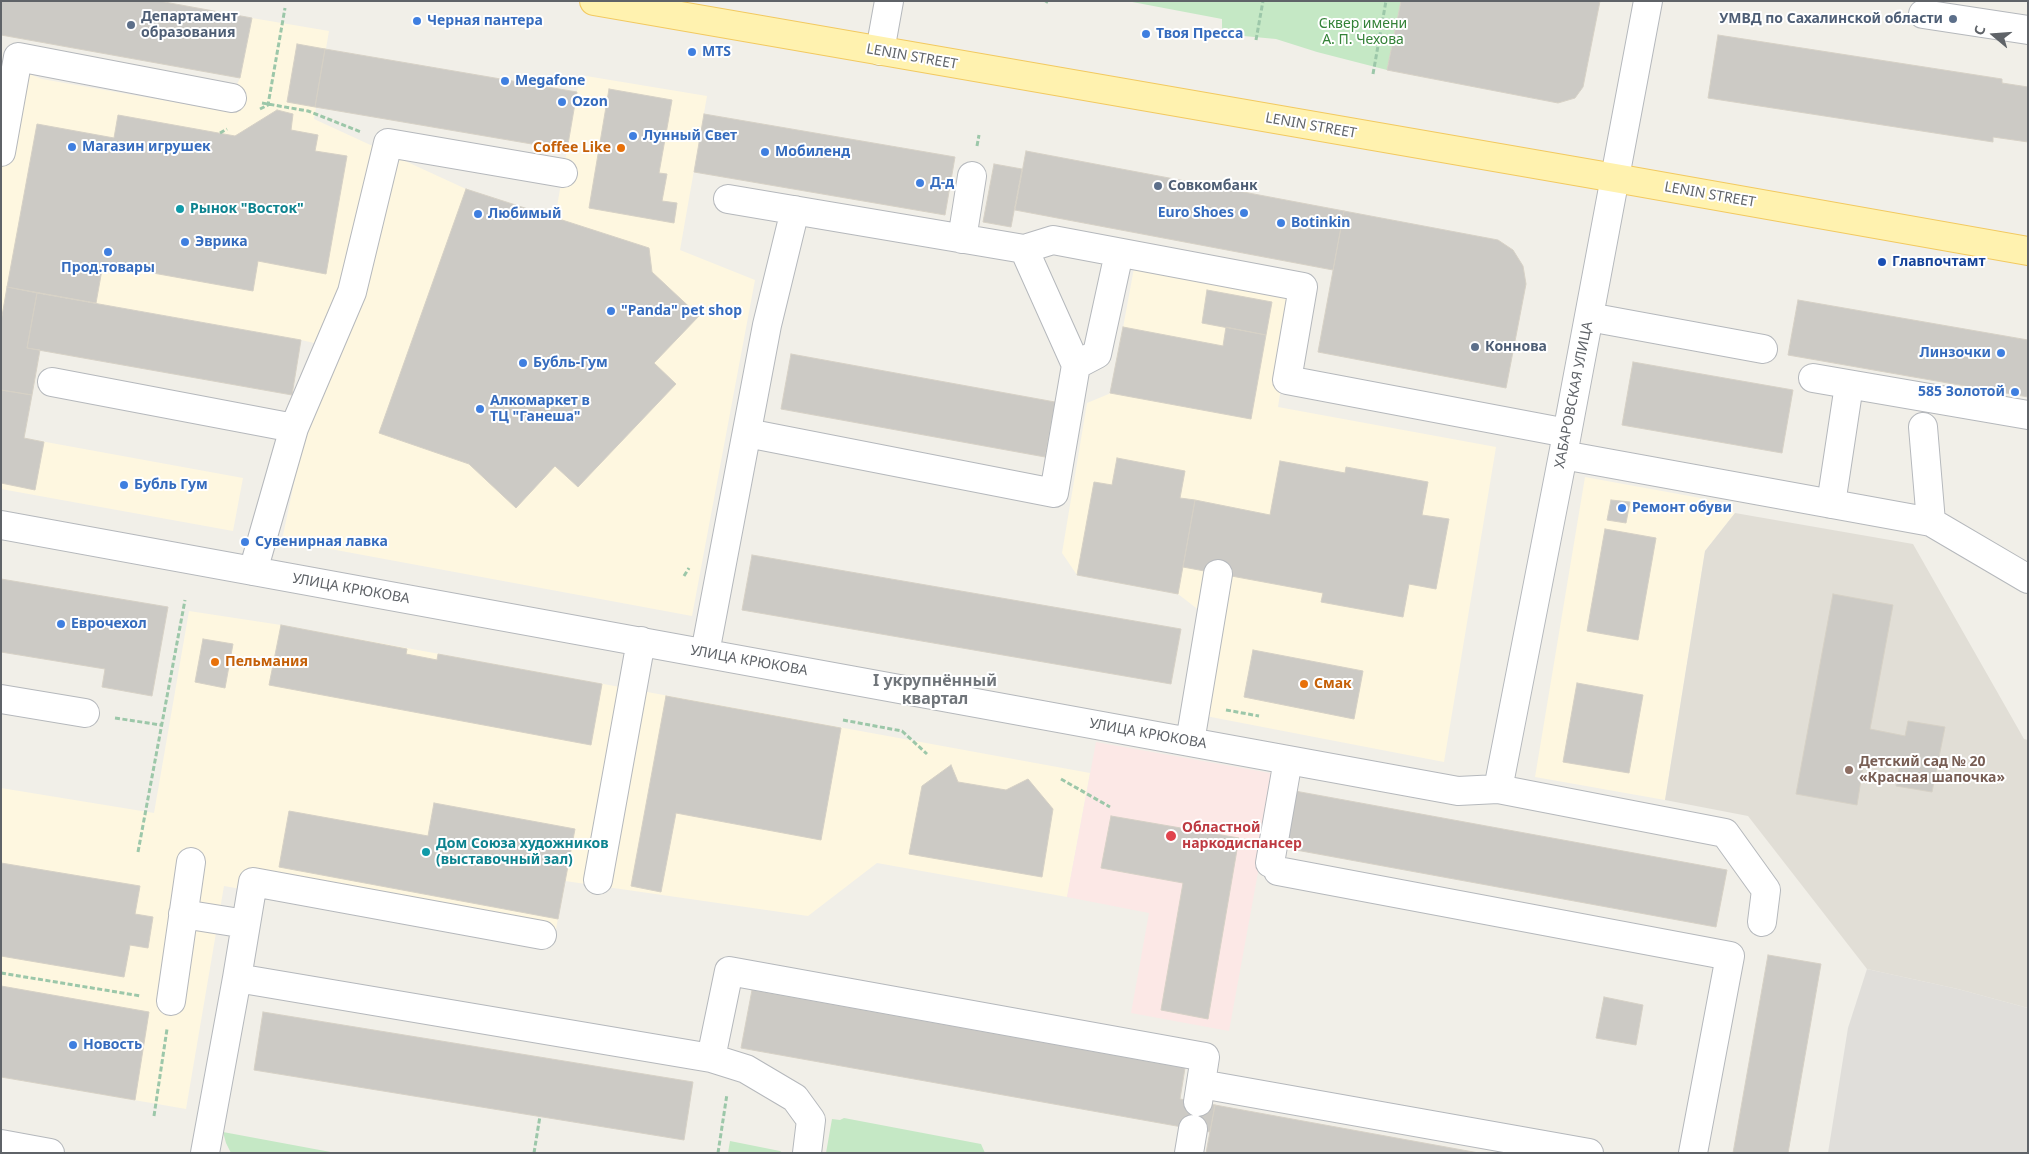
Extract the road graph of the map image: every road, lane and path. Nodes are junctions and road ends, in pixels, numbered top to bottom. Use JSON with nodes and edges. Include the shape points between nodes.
{"nodes":[{"id":1,"x":594,"y":1,"type":"edge"},
{"id":2,"x":889,"y":1,"type":"edge"},
{"id":3,"x":1263,"y":1,"type":"edge"},
{"id":4,"x":1386,"y":1,"type":"edge"},
{"id":5,"x":1648,"y":1,"type":"edge"},
{"id":6,"x":286,"y":8,"type":"dead end"},
{"id":7,"x":1923,"y":14,"type":"dead end"},
{"id":8,"x":2028,"y":30,"type":"edge"},
{"id":9,"x":1256,"y":40,"type":"dead end"},
{"id":10,"x":880,"y":51,"type":"junction"},
{"id":11,"x":1373,"y":74,"type":"dead end"},
{"id":12,"x":268,"y":104,"type":"junction"},
{"id":13,"x":242,"y":106,"type":"junction"},
{"id":14,"x":228,"y":128,"type":"dead end"},
{"id":15,"x":220,"y":133,"type":"dead end"},
{"id":16,"x":388,"y":143,"type":"junction"},
{"id":17,"x":1,"y":152,"type":"edge"},
{"id":18,"x":563,"y":173,"type":"dead end"},
{"id":19,"x":972,"y":176,"type":"dead end"},
{"id":20,"x":1615,"y":178,"type":"junction"},
{"id":21,"x":728,"y":199,"type":"dead end"},
{"id":22,"x":795,"y":210,"type":"junction"},
{"id":23,"x":962,"y":239,"type":"junction"},
{"id":24,"x":1024,"y":249,"type":"junction"},
{"id":25,"x":2028,"y":251,"type":"edge"},
{"id":26,"x":1119,"y":252,"type":"junction"},
{"id":27,"x":1589,"y":317,"type":"junction"},
{"id":28,"x":1763,"y":349,"type":"dead end"},
{"id":29,"x":1076,"y":365,"type":"junction"},
{"id":30,"x":1813,"y":378,"type":"dead end"},
{"id":31,"x":52,"y":382,"type":"dead end"},
{"id":32,"x":1849,"y":385,"type":"junction"},
{"id":33,"x":2028,"y":415,"type":"edge"},
{"id":34,"x":1923,"y":427,"type":"dead end"},
{"id":35,"x":294,"y":428,"type":"junction"},
{"id":36,"x":747,"y":433,"type":"junction"},
{"id":37,"x":1565,"y":444,"type":"junction"},
{"id":38,"x":1830,"y":504,"type":"junction"},
{"id":39,"x":1931,"y":522,"type":"junction"},
{"id":40,"x":1,"y":525,"type":"edge"},
{"id":41,"x":253,"y":571,"type":"junction"},
{"id":42,"x":1218,"y":574,"type":"dead end"},
{"id":43,"x":2028,"y":579,"type":"edge"},
{"id":44,"x":185,"y":600,"type":"dead end"},
{"id":45,"x":641,"y":641,"type":"junction"},
{"id":46,"x":704,"y":653,"type":"junction"},
{"id":47,"x":1,"y":699,"type":"edge"},
{"id":48,"x":85,"y":713,"type":"joint"},
{"id":49,"x":843,"y":720,"type":"dead end"},
{"id":50,"x":161,"y":725,"type":"junction"},
{"id":51,"x":1190,"y":742,"type":"junction"},
{"id":52,"x":927,"y":754,"type":"dead end"},
{"id":53,"x":1288,"y":760,"type":"junction"},
{"id":54,"x":1061,"y":779,"type":"dead end"},
{"id":55,"x":1498,"y":789,"type":"junction"},
{"id":56,"x":1110,"y":807,"type":"dead end"},
{"id":57,"x":138,"y":852,"type":"dead end"},
{"id":58,"x":191,"y":862,"type":"dead end"},
{"id":59,"x":598,"y":880,"type":"dead end"},
{"id":60,"x":183,"y":914,"type":"junction"},
{"id":61,"x":1762,"y":922,"type":"dead end"},
{"id":62,"x":246,"y":924,"type":"junction"},
{"id":63,"x":542,"y":936,"type":"dead end"},
{"id":64,"x":1,"y":973,"type":"edge"},
{"id":65,"x":237,"y":978,"type":"junction"},
{"id":66,"x":171,"y":1001,"type":"junction"},
{"id":67,"x":711,"y":1058,"type":"junction"},
{"id":68,"x":154,"y":1116,"type":"dead end"},
{"id":69,"x":540,"y":1116,"type":"dead end"},
{"id":70,"x":1,"y":1144,"type":"edge"},
{"id":71,"x":50,"y":1153,"type":"edge"},
{"id":72,"x":205,"y":1153,"type":"edge"},
{"id":73,"x":534,"y":1153,"type":"edge"},
{"id":74,"x":808,"y":1153,"type":"edge"},
{"id":75,"x":1588,"y":1153,"type":"edge"},
{"id":76,"x":1694,"y":1153,"type":"edge"}],
"edges":[{"from":1,"to":10,"type":"main road","name":"LENIN STREET"},
{"from":2,"to":10,"type":"street"},
{"from":3,"to":9,"type":"path"},
{"from":4,"to":11,"type":"path"},
{"from":5,"to":20,"type":"street","name":"ХАБАРОВСКАЯ УЛИЦА"},
{"from":6,"to":12,"type":"path"},
{"from":7,"to":8,"type":"street"},
{"from":10,"to":20,"type":"main road","name":"LENIN STREET"},
{"from":12,"to":13,"type":"path"},
{"from":12,"to":13,"type":"path"},
{"from":12,"to":16,"type":"path","via":[[308,111]]},
{"from":13,"to":17,"type":"street","via":[[18,58]]},
{"from":14,"to":15,"type":"path"},
{"from":16,"to":18,"type":"street"},
{"from":16,"to":35,"type":"street","via":[[352,292]]},
{"from":19,"to":23,"type":"street"},
{"from":20,"to":25,"type":"main road","name":"LENIN STREET"},
{"from":20,"to":27,"type":"street","name":"ХАБАРОВСКАЯ УЛИЦА"},
{"from":21,"to":22,"type":"street"},
{"from":22,"to":23,"type":"street"},
{"from":22,"to":36,"type":"street","via":[[767,325]]},
{"from":23,"to":24,"type":"street"},
{"from":24,"to":26,"type":"street","via":[[1053,240]]},
{"from":24,"to":29,"type":"street"},
{"from":26,"to":29,"type":"street","via":[[1097,354]]},
{"from":26,"to":37,"type":"street","via":[[1303,287],[1288,380]]},
{"from":27,"to":28,"type":"street"},
{"from":27,"to":37,"type":"street","name":"ХАБАРОВСКАЯ УЛИЦА"},
{"from":29,"to":36,"type":"street","via":[[1054,492]]},
{"from":30,"to":32,"type":"street"},
{"from":31,"to":35,"type":"street"},
{"from":32,"to":33,"type":"street"},
{"from":32,"to":38,"type":"street"},
{"from":34,"to":39,"type":"street"},
{"from":35,"to":41,"type":"street"},
{"from":36,"to":46,"type":"street"},
{"from":37,"to":38,"type":"street"},
{"from":37,"to":55,"type":"street","name":"ХАБАРОВСКАЯ УЛИЦА"},
{"from":38,"to":39,"type":"street"},
{"from":39,"to":43,"type":"street"},
{"from":40,"to":41,"type":"street","name":"УЛИЦА КРЮКОВА"},
{"from":41,"to":45,"type":"street","name":"УЛИЦА КРЮКОВА"},
{"from":42,"to":51,"type":"street"},
{"from":44,"to":50,"type":"path"},
{"from":45,"to":46,"type":"street","name":"УЛИЦА КРЮКОВА"},
{"from":45,"to":59,"type":"street"},
{"from":46,"to":51,"type":"street","name":"УЛИЦА КРЮКОВА"},
{"from":47,"to":48,"type":"street"},
{"from":48,"to":50,"type":"path"},
{"from":49,"to":52,"type":"path","via":[[902,731]]},
{"from":50,"to":57,"type":"path"},
{"from":51,"to":53,"type":"street","name":"УЛИЦА КРЮКОВА"},
{"from":53,"to":55,"type":"street","name":"УЛИЦА КРЮКОВА","via":[[1458,791]]},
{"from":53,"to":76,"type":"street","via":[[1274,867],[1730,956]]},
{"from":54,"to":56,"type":"path"},
{"from":55,"to":61,"type":"street","name":"УЛИЦА КРЮКОВА","via":[[1725,833],[1766,890]]},
{"from":58,"to":60,"type":"street"},
{"from":60,"to":62,"type":"street"},
{"from":60,"to":66,"type":"street"},
{"from":62,"to":63,"type":"street","via":[[253,882]]},
{"from":62,"to":65,"type":"street"},
{"from":64,"to":66,"type":"path"},
{"from":65,"to":67,"type":"street"},
{"from":65,"to":72,"type":"street"},
{"from":66,"to":68,"type":"path"},
{"from":67,"to":74,"type":"street","via":[[746,1069],[795,1098],[811,1120]]},
{"from":67,"to":75,"type":"street","via":[[729,971],[1205,1057],[1199,1093]]},
{"from":69,"to":73,"type":"path"},
{"from":70,"to":71,"type":"street"}]}
